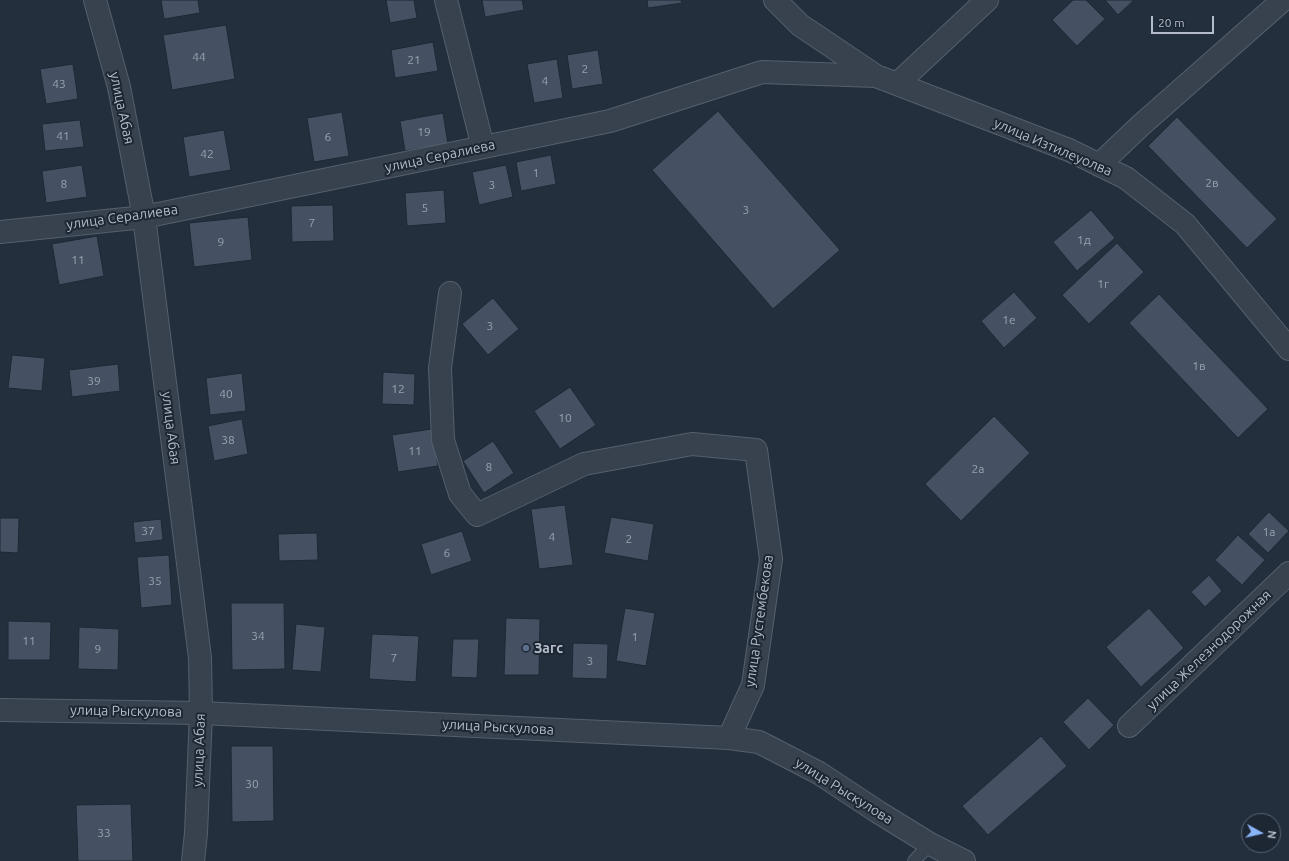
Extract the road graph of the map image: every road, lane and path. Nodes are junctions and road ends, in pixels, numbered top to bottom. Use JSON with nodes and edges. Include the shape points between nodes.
{"nodes":[{"id":1,"x":95,"y":0,"type":"edge"},
{"id":2,"x":446,"y":0,"type":"edge"},
{"id":3,"x":775,"y":0,"type":"edge"},
{"id":4,"x":987,"y":0,"type":"edge"},
{"id":5,"x":1283,"y":0,"type":"edge"},
{"id":6,"x":876,"y":76,"type":"junction"},
{"id":7,"x":897,"y":84,"type":"junction"},
{"id":8,"x":483,"y":148,"type":"junction"},
{"id":9,"x":1099,"y":165,"type":"junction"},
{"id":10,"x":144,"y":217,"type":"junction"},
{"id":11,"x":0,"y":232,"type":"edge"},
{"id":12,"x":450,"y":292,"type":"dead end"},
{"id":13,"x":1289,"y":349,"type":"edge"},
{"id":14,"x":1289,"y":573,"type":"edge"},
{"id":15,"x":0,"y":710,"type":"edge"},
{"id":16,"x":201,"y":712,"type":"junction"},
{"id":17,"x":1129,"y":726,"type":"dead end"},
{"id":18,"x":729,"y":738,"type":"junction"},
{"id":19,"x":930,"y":844,"type":"junction"},
{"id":20,"x":193,"y":861,"type":"edge"},
{"id":21,"x":914,"y":861,"type":"edge"},
{"id":22,"x":964,"y":861,"type":"edge"}],
"edges":[{"from":1,"to":10,"type":"street","name":"улица Абая","via":[[119,87]]},
{"from":2,"to":8,"type":"street"},
{"from":3,"to":6,"type":"street","name":"улица Изтилеуолва","via":[[800,25]]},
{"from":4,"to":7,"type":"street"},
{"from":5,"to":9,"type":"street","via":[[1146,120]]},
{"from":6,"to":7,"type":"street","name":"улица Изтилеуолва"},
{"from":6,"to":8,"type":"street","name":"улица Сералиева","via":[[762,72],[610,121]]},
{"from":7,"to":9,"type":"street","name":"улица Изтилеуолва","via":[[1069,150]]},
{"from":8,"to":10,"type":"street","name":"улица Сералиева"},
{"from":9,"to":13,"type":"street","name":"улица Изтилеуолва","via":[[1126,178],[1185,224]]},
{"from":10,"to":11,"type":"street","name":"улица Сералиева"},
{"from":10,"to":16,"type":"street","name":"улица Абая","via":[[200,658]]},
{"from":12,"to":18,"type":"street","name":"улица Рустембекова","via":[[440,368],[443,440],[460,494],[477,515],[584,464],[692,444],[756,450],[771,559],[753,685]]},
{"from":14,"to":17,"type":"street","name":"улица Железнодорожная"},
{"from":15,"to":16,"type":"street","name":"улица Рыскулова"},
{"from":16,"to":18,"type":"street","name":"улица Рыскулова"},
{"from":16,"to":20,"type":"street","name":"улица Абая"},
{"from":18,"to":19,"type":"street","name":"улица Рыскулова","via":[[759,742],[819,773]]},
{"from":19,"to":21,"type":"lane"},
{"from":19,"to":22,"type":"street","name":"улица Рыскулова"}]}
